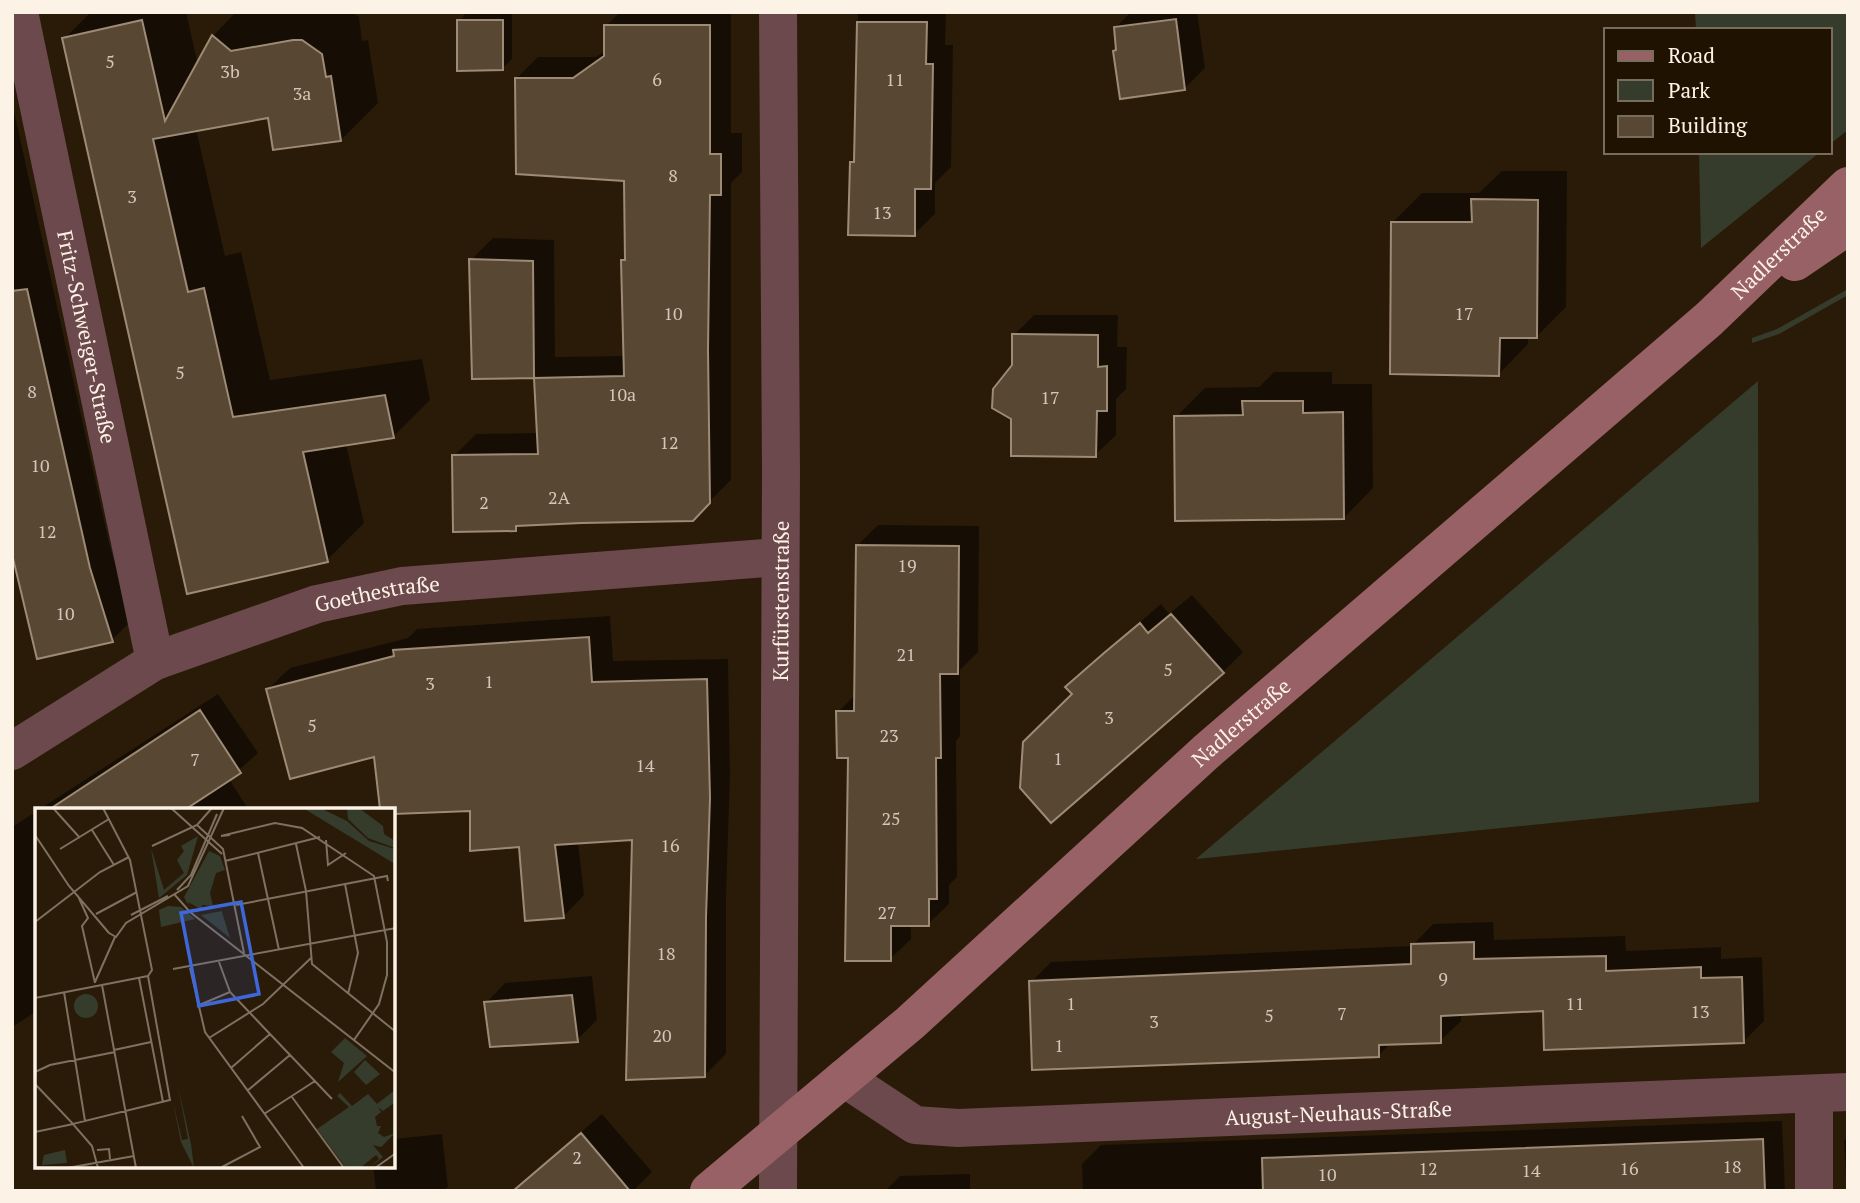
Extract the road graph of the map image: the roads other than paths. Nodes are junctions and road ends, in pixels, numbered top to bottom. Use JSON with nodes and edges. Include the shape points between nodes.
{"nodes":[{"id":1,"x":19,"y":12,"type":"edge"},
{"id":2,"x":778,"y":12,"type":"edge"},
{"id":3,"x":1848,"y":186,"type":"edge"},
{"id":4,"x":1848,"y":226,"type":"edge"},
{"id":5,"x":1709,"y":318,"type":"junction"},
{"id":6,"x":779,"y":558,"type":"junction"},
{"id":7,"x":155,"y":662,"type":"junction"},
{"id":8,"x":12,"y":751,"type":"edge"},
{"id":9,"x":844,"y":1078,"type":"junction"},
{"id":10,"x":1831,"y":1093,"type":"edge"},
{"id":11,"x":778,"y":1134,"type":"junction"},
{"id":12,"x":709,"y":1191,"type":"edge"},
{"id":13,"x":778,"y":1191,"type":"edge"},
{"id":14,"x":1814,"y":1191,"type":"edge"}],
"edges":[{"from":1,"to":7,"type":"street","name":"Fritz-Schweiger-Straße"},
{"from":2,"to":6,"type":"street","name":"Kurfürstenstraße"},
{"from":3,"to":5,"type":"street","name":"Nadlerstraße"},
{"from":4,"to":5,"type":"street","name":"Nadlerstraße"},
{"from":5,"to":9,"type":"street","name":"Nadlerstraße","via":[[1206,751]]},
{"from":6,"to":7,"type":"street","name":"Goethestraße","via":[[402,586],[317,604]]},
{"from":6,"to":11,"type":"street","name":"Kurfürstenstraße"},
{"from":7,"to":8,"type":"street","name":"Goethestraße"},
{"from":9,"to":10,"type":"street","name":"August-Neuhaus-Straße","via":[[915,1125],[958,1128]]},
{"from":9,"to":11,"type":"street","name":"Nadlerstraße"},
{"from":10,"to":14,"type":"street"},
{"from":11,"to":12,"type":"street","name":"Nadlerstraße"},
{"from":11,"to":13,"type":"street","name":"Kurfürstenstraße"}]}
